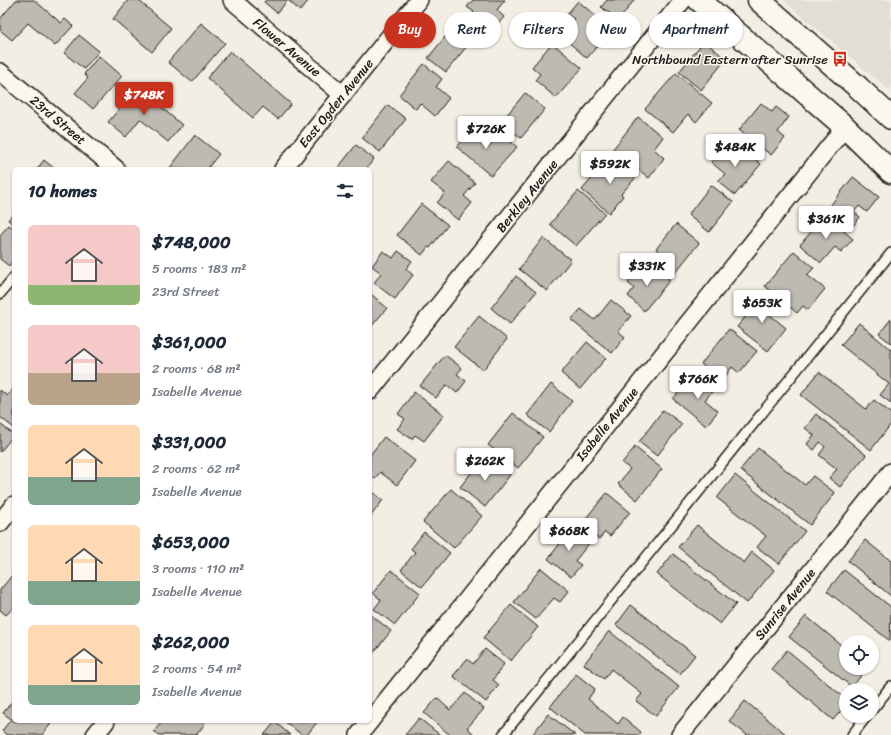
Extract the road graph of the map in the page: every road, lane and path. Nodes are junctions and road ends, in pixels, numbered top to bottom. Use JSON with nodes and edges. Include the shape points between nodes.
{"nodes":[{"id":1,"x":232,"y":0,"type":"edge"},
{"id":2,"x":420,"y":0,"type":"edge"},
{"id":3,"x":683,"y":0,"type":"edge"},
{"id":4,"x":699,"y":0,"type":"edge"},
{"id":5,"x":759,"y":0,"type":"edge"},
{"id":6,"x":0,"y":72,"type":"edge"},
{"id":7,"x":343,"y":95,"type":"junction"},
{"id":8,"x":891,"y":118,"type":"edge"},
{"id":9,"x":845,"y":127,"type":"junction"},
{"id":10,"x":108,"y":166,"type":"edge"},
{"id":11,"x":285,"y":167,"type":"edge"},
{"id":12,"x":891,"y":172,"type":"edge"},
{"id":13,"x":891,"y":253,"type":"edge"},
{"id":14,"x":12,"y":279,"type":"edge"},
{"id":15,"x":0,"y":294,"type":"edge"},
{"id":16,"x":372,"y":389,"type":"edge"},
{"id":17,"x":891,"y":472,"type":"edge"},
{"id":18,"x":12,"y":508,"type":"edge"},
{"id":19,"x":0,"y":523,"type":"edge"},
{"id":20,"x":891,"y":686,"type":"edge"},
{"id":21,"x":879,"y":701,"type":"edge"},
{"id":22,"x":372,"y":718,"type":"edge"},
{"id":23,"x":104,"y":723,"type":"edge"},
{"id":24,"x":368,"y":723,"type":"edge"},
{"id":25,"x":861,"y":723,"type":"edge"},
{"id":26,"x":95,"y":735,"type":"edge"},
{"id":27,"x":359,"y":735,"type":"edge"},
{"id":28,"x":503,"y":735,"type":"edge"},
{"id":29,"x":680,"y":735,"type":"edge"},
{"id":30,"x":852,"y":735,"type":"edge"}],
"edges":[{"from":1,"to":7,"type":"street","name":"Flower Avenue"},
{"from":2,"to":7,"type":"street","name":"East Ogden Avenue"},
{"from":3,"to":16,"type":"street","name":"Berkley Avenue"},
{"from":4,"to":9,"type":"main road"},
{"from":5,"to":8,"type":"main road"},
{"from":6,"to":10,"type":"street","name":"23rd Street"},
{"from":7,"to":11,"type":"street","name":"East Ogden Avenue"},
{"from":9,"to":12,"type":"main road"},
{"from":9,"to":22,"type":"street","name":"Isabelle Avenue"},
{"from":13,"to":28,"type":"lane"},
{"from":14,"to":15,"type":"lane"},
{"from":17,"to":29,"type":"street","name":"Sunrise Avenue"},
{"from":18,"to":19,"type":"street"},
{"from":20,"to":21,"type":"lane"},
{"from":23,"to":26,"type":"street"},
{"from":24,"to":27,"type":"street","name":"Isabelle Avenue"},
{"from":25,"to":30,"type":"lane"}]}
